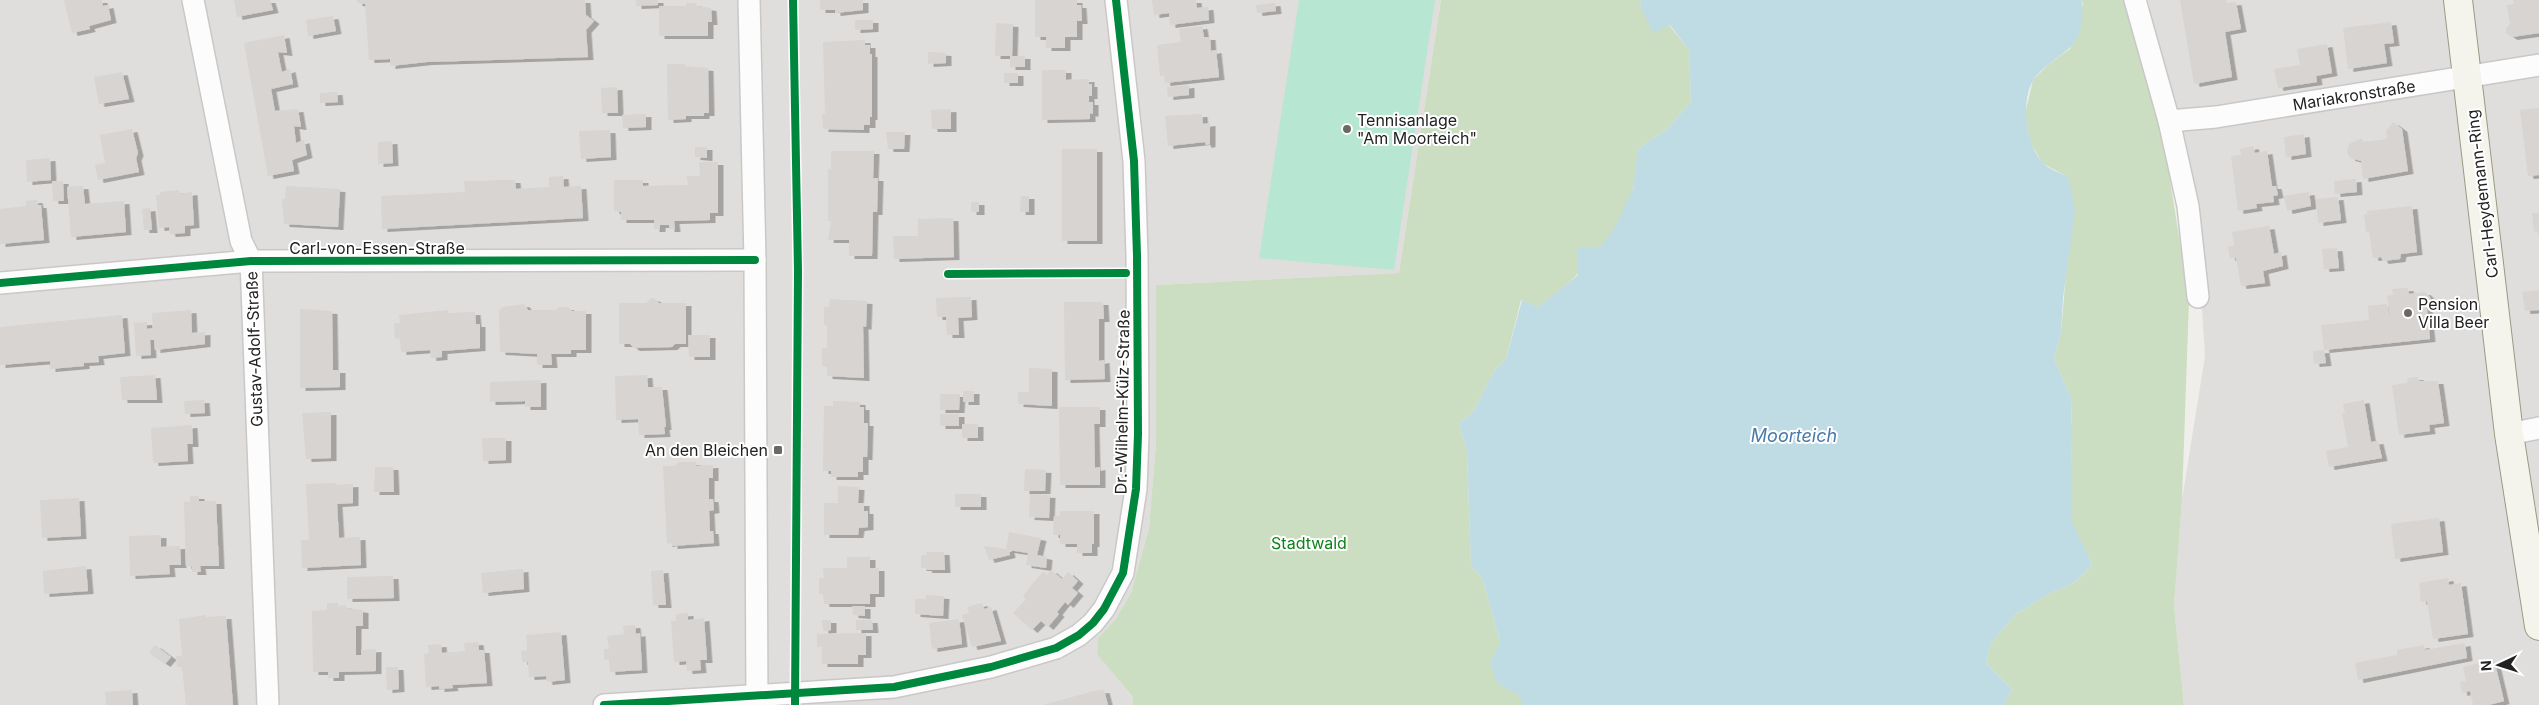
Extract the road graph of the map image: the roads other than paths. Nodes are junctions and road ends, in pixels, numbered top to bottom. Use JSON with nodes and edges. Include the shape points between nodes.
{"nodes":[{"id":1,"x":193,"y":0,"type":"edge"},
{"id":2,"x":749,"y":0,"type":"edge"},
{"id":3,"x":1116,"y":0,"type":"edge"},
{"id":4,"x":2135,"y":0,"type":"edge"},
{"id":5,"x":2458,"y":0,"type":"edge"},
{"id":6,"x":2539,"y":65,"type":"edge"},
{"id":7,"x":2468,"y":76,"type":"junction"},
{"id":8,"x":2169,"y":121,"type":"junction"},
{"id":9,"x":756,"y":260,"type":"junction"},
{"id":10,"x":251,"y":261,"type":"junction"},
{"id":11,"x":0,"y":283,"type":"edge"},
{"id":12,"x":2198,"y":297,"type":"dead end"},
{"id":13,"x":2539,"y":428,"type":"edge"},
{"id":14,"x":2509,"y":434,"type":"junction"},
{"id":15,"x":2539,"y":626,"type":"edge"},
{"id":16,"x":757,"y":699,"type":"edge"},
{"id":17,"x":268,"y":705,"type":"edge"},
{"id":18,"x":604,"y":705,"type":"edge"}],
"edges":[{"from":1,"to":10,"type":"street","name":"Gustav-Adolf-Straße","via":[[241,241]]},
{"from":2,"to":9,"type":"street"},
{"from":3,"to":16,"type":"street","name":"Dr.-Wilhelm-Külz-Straße","via":[[1134,161],[1138,434],[1136,489],[1123,573],[1115,592],[1093,623],[1066,644],[991,667],[894,687]]},
{"from":4,"to":8,"type":"street"},
{"from":5,"to":7,"type":"main road","name":"Carl-Heydemann-Ring"},
{"from":6,"to":7,"type":"street","name":"Mariakronstraße"},
{"from":7,"to":8,"type":"street","name":"Mariakronstraße","via":[[2216,117]]},
{"from":7,"to":14,"type":"main road","name":"Carl-Heydemann-Ring"},
{"from":8,"to":12,"type":"street","via":[[2188,206]]},
{"from":9,"to":10,"type":"street","name":"Carl-von-Essen-Straße"},
{"from":9,"to":16,"type":"street"},
{"from":10,"to":11,"type":"street","name":"Carl-von-Essen-Straße"},
{"from":10,"to":17,"type":"street","name":"Gustav-Adolf-Straße"},
{"from":13,"to":14,"type":"street"},
{"from":14,"to":15,"type":"main road","name":"Carl-Heydemann-Ring"},
{"from":16,"to":18,"type":"street","name":"Dr.-Wilhelm-Külz-Straße"}]}
